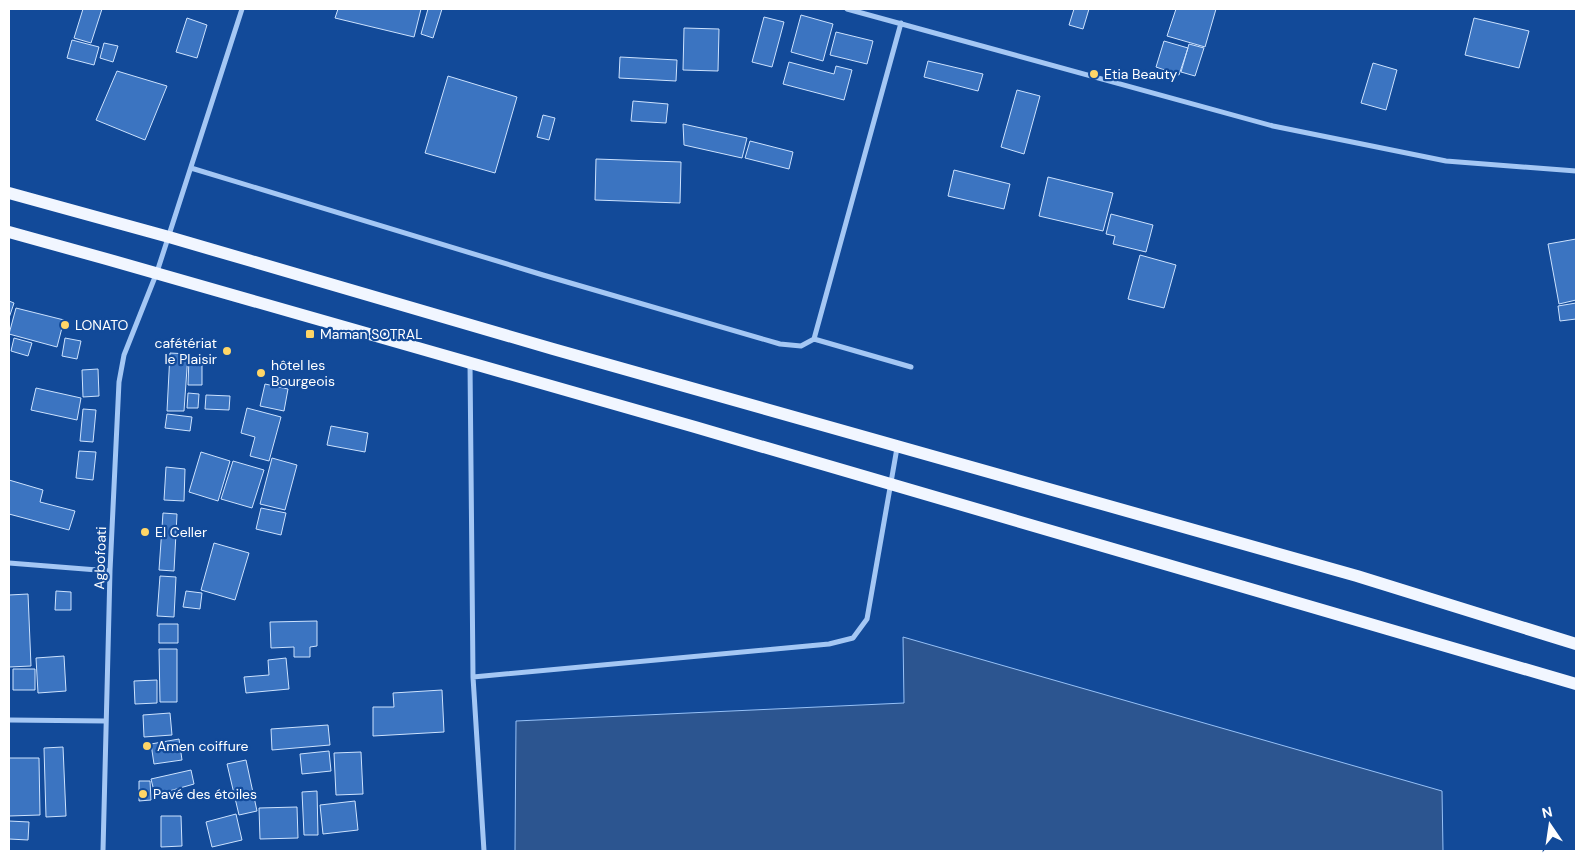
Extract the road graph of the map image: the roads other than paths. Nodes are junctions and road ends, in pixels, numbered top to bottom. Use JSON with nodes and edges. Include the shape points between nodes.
{"nodes":[{"id":1,"x":242,"y":9,"type":"edge"},
{"id":2,"x":848,"y":9,"type":"edge"},
{"id":3,"x":901,"y":23,"type":"junction"},
{"id":4,"x":192,"y":168,"type":"junction"},
{"id":5,"x":1576,"y":171,"type":"edge"},
{"id":6,"x":9,"y":192,"type":"edge"},
{"id":7,"x":9,"y":232,"type":"edge"},
{"id":8,"x":169,"y":236,"type":"junction"},
{"id":9,"x":157,"y":272,"type":"junction"},
{"id":10,"x":814,"y":339,"type":"junction"},
{"id":11,"x":470,"y":362,"type":"junction"},
{"id":12,"x":911,"y":367,"type":"dead end"},
{"id":13,"x":897,"y":447,"type":"junction"},
{"id":14,"x":890,"y":484,"type":"junction"},
{"id":15,"x":9,"y":563,"type":"edge"},
{"id":16,"x":110,"y":571,"type":"junction"},
{"id":17,"x":1576,"y":644,"type":"edge"},
{"id":18,"x":473,"y":677,"type":"junction"},
{"id":19,"x":1576,"y":684,"type":"edge"},
{"id":20,"x":9,"y":720,"type":"edge"},
{"id":21,"x":106,"y":721,"type":"junction"},
{"id":22,"x":103,"y":851,"type":"edge"},
{"id":23,"x":484,"y":851,"type":"edge"}],
"edges":[{"from":1,"to":4,"type":"street","name":"Agbofoati"},
{"from":2,"to":3,"type":"street"},
{"from":3,"to":5,"type":"street","via":[[1273,126],[1446,161]]},
{"from":3,"to":10,"type":"street"},
{"from":4,"to":8,"type":"street","name":"Agbofoati"},
{"from":4,"to":10,"type":"street","via":[[780,344],[801,346]]},
{"from":6,"to":8,"type":"main road"},
{"from":7,"to":9,"type":"main road"},
{"from":8,"to":9,"type":"street","name":"Agbofoati"},
{"from":8,"to":13,"type":"main road"},
{"from":9,"to":11,"type":"main road"},
{"from":9,"to":16,"type":"street","name":"Agbofoati","via":[[124,355],[119,382]]},
{"from":10,"to":12,"type":"street"},
{"from":11,"to":14,"type":"main road"},
{"from":11,"to":18,"type":"street"},
{"from":13,"to":14,"type":"street"},
{"from":13,"to":17,"type":"main road","via":[[1358,576]]},
{"from":14,"to":18,"type":"street","via":[[867,619],[853,638],[829,644]]},
{"from":14,"to":19,"type":"main road"},
{"from":15,"to":16,"type":"street"},
{"from":16,"to":21,"type":"street","name":"Agbofoati"},
{"from":18,"to":23,"type":"street"},
{"from":20,"to":21,"type":"street"},
{"from":21,"to":22,"type":"street","name":"Agbofoati"}]}
